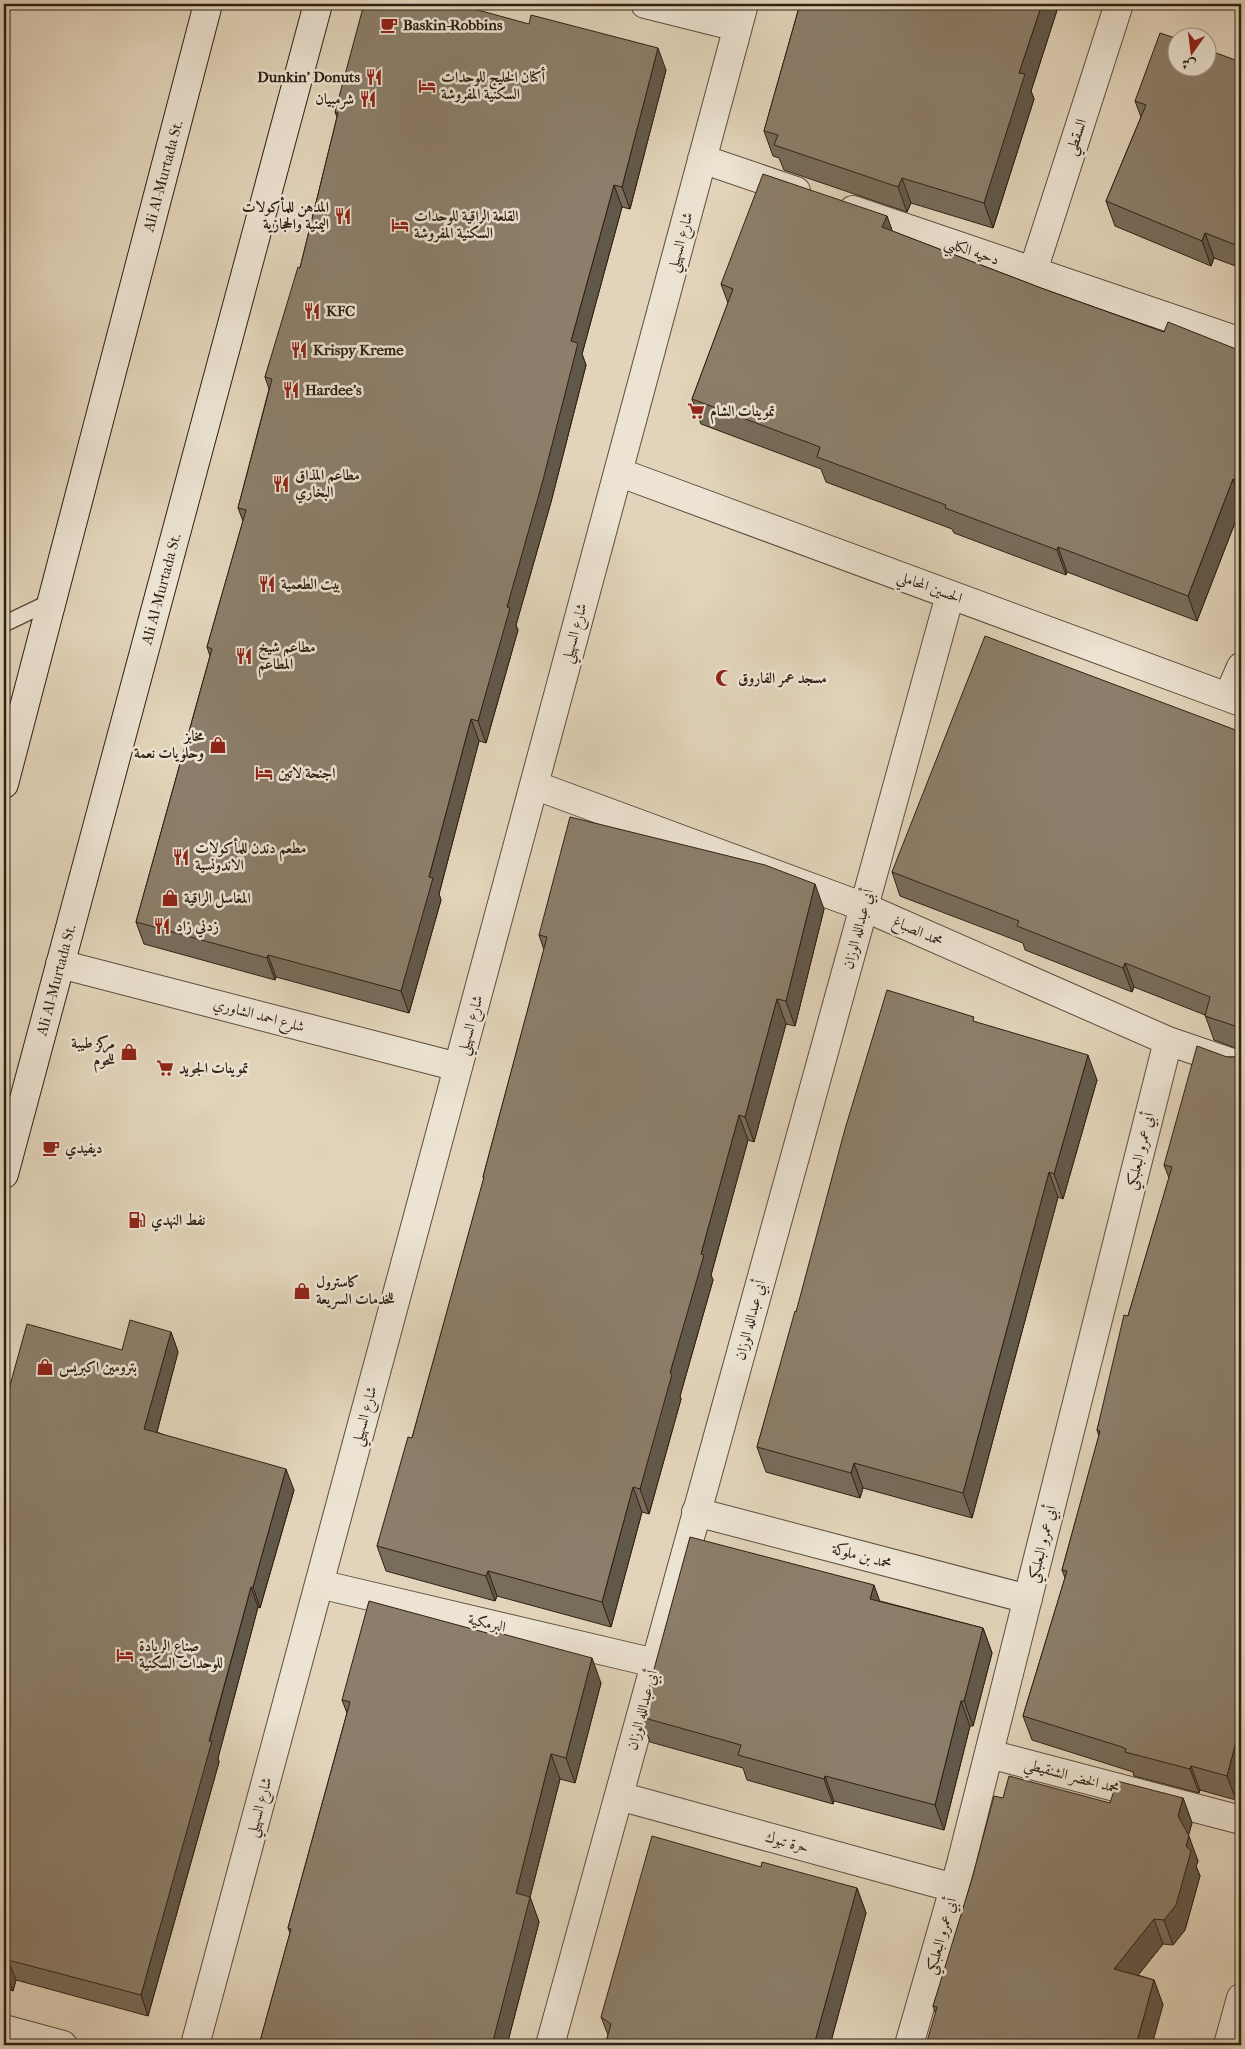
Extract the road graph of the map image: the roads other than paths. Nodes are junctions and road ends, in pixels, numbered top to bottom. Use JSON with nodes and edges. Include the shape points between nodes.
{"nodes":[{"id":1,"x":208,"y":4,"type":"edge"},
{"id":2,"x":318,"y":4,"type":"edge"},
{"id":3,"x":645,"y":4,"type":"edge"},
{"id":4,"x":1119,"y":4,"type":"edge"},
{"id":5,"x":741,"y":15,"type":"edge"},
{"id":6,"x":702,"y":159,"type":"junction"},
{"id":7,"x":1033,"y":271,"type":"junction"},
{"id":8,"x":1241,"y":342,"type":"edge"},
{"id":9,"x":618,"y":472,"type":"junction"},
{"id":10,"x":950,"y":595,"type":"junction"},
{"id":11,"x":52,"y":601,"type":"junction"},
{"id":12,"x":4,"y":624,"type":"edge"},
{"id":13,"x":1241,"y":666,"type":"edge"},
{"id":14,"x":1235,"y":699,"type":"edge"},
{"id":15,"x":4,"y":784,"type":"edge"},
{"id":16,"x":534,"y":785,"type":"junction"},
{"id":17,"x":864,"y":907,"type":"junction"},
{"id":18,"x":60,"y":964,"type":"junction"},
{"id":19,"x":1168,"y":1041,"type":"junction"},
{"id":20,"x":1241,"y":1066,"type":"edge"},
{"id":21,"x":458,"y":1067,"type":"junction"},
{"id":22,"x":4,"y":1174,"type":"edge"},
{"id":23,"x":696,"y":1512,"type":"junction"},
{"id":24,"x":319,"y":1584,"type":"junction"},
{"id":25,"x":1028,"y":1599,"type":"junction"},
{"id":26,"x":655,"y":1663,"type":"junction"},
{"id":27,"x":989,"y":1754,"type":"junction"},
{"id":28,"x":619,"y":1796,"type":"junction"},
{"id":29,"x":1241,"y":1820,"type":"edge"},
{"id":30,"x":954,"y":1888,"type":"junction"},
{"id":31,"x":1241,"y":1998,"type":"edge"},
{"id":32,"x":4,"y":2029,"type":"edge"},
{"id":33,"x":63,"y":2045,"type":"edge"},
{"id":34,"x":195,"y":2045,"type":"edge"},
{"id":35,"x":550,"y":2045,"type":"edge"},
{"id":36,"x":909,"y":2045,"type":"edge"},
{"id":37,"x":1228,"y":2045,"type":"edge"}],
"edges":[{"from":1,"to":11,"type":"street","name":"Ali Al-Murtada St."},
{"from":2,"to":18,"type":"street","name":"Ali Al-Murtada St."},
{"from":3,"to":5,"type":"street"},
{"from":4,"to":7,"type":"street","name":"السقطي"},
{"from":5,"to":6,"type":"street","name":"شارع السهيلي"},
{"from":6,"to":7,"type":"street","name":"دحيه الكلبي"},
{"from":6,"to":9,"type":"street","name":"شارع السهيلي"},
{"from":7,"to":8,"type":"street","name":"دحيه الكلبي"},
{"from":9,"to":10,"type":"street","name":"الحسين المحاملي"},
{"from":9,"to":16,"type":"street","name":"شارع السهيلي"},
{"from":10,"to":14,"type":"street","name":"الحسين المحاملي"},
{"from":10,"to":17,"type":"street","name":"أبي عبدالله الوزان"},
{"from":11,"to":12,"type":"lane"},
{"from":11,"to":15,"type":"street","name":"Ali Al-Murtada St."},
{"from":13,"to":14,"type":"street"},
{"from":16,"to":17,"type":"street","name":"محمد الصباغ"},
{"from":16,"to":21,"type":"street","name":"شارع السهيلي"},
{"from":17,"to":19,"type":"street","name":"محمد الصباغ"},
{"from":17,"to":23,"type":"street","name":"أبي عبدالله الوزان"},
{"from":18,"to":21,"type":"street","name":"شلرع احمد الشاوري"},
{"from":18,"to":22,"type":"street","name":"Ali Al-Murtada St."},
{"from":19,"to":20,"type":"street","name":"محمد الصباغ"},
{"from":19,"to":25,"type":"street","name":"أبي عمرو البعلبكي"},
{"from":21,"to":24,"type":"street","name":"شارع السهيلي"},
{"from":23,"to":25,"type":"street","name":"محمد بن ملوكة"},
{"from":23,"to":26,"type":"street","name":"أبي عبدالله الوزان"},
{"from":24,"to":26,"type":"street","name":"البرمكية"},
{"from":24,"to":34,"type":"street","name":"شارع السهيلي"},
{"from":25,"to":27,"type":"street","name":"أبي عمرو البعلبكي"},
{"from":26,"to":28,"type":"street","name":"أبي عبدالله الوزان"},
{"from":27,"to":29,"type":"street","name":"محمد الخضر الشنقيطي"},
{"from":27,"to":30,"type":"street","name":"أبي عمرو البعلبكي"},
{"from":28,"to":30,"type":"street","name":"حرة تبوك"},
{"from":28,"to":35,"type":"street","name":"أبي عبدالله الوزان"},
{"from":30,"to":36,"type":"street","name":"أبي عمرو البعلبكي"},
{"from":31,"to":37,"type":"street"},
{"from":32,"to":33,"type":"street"}]}
